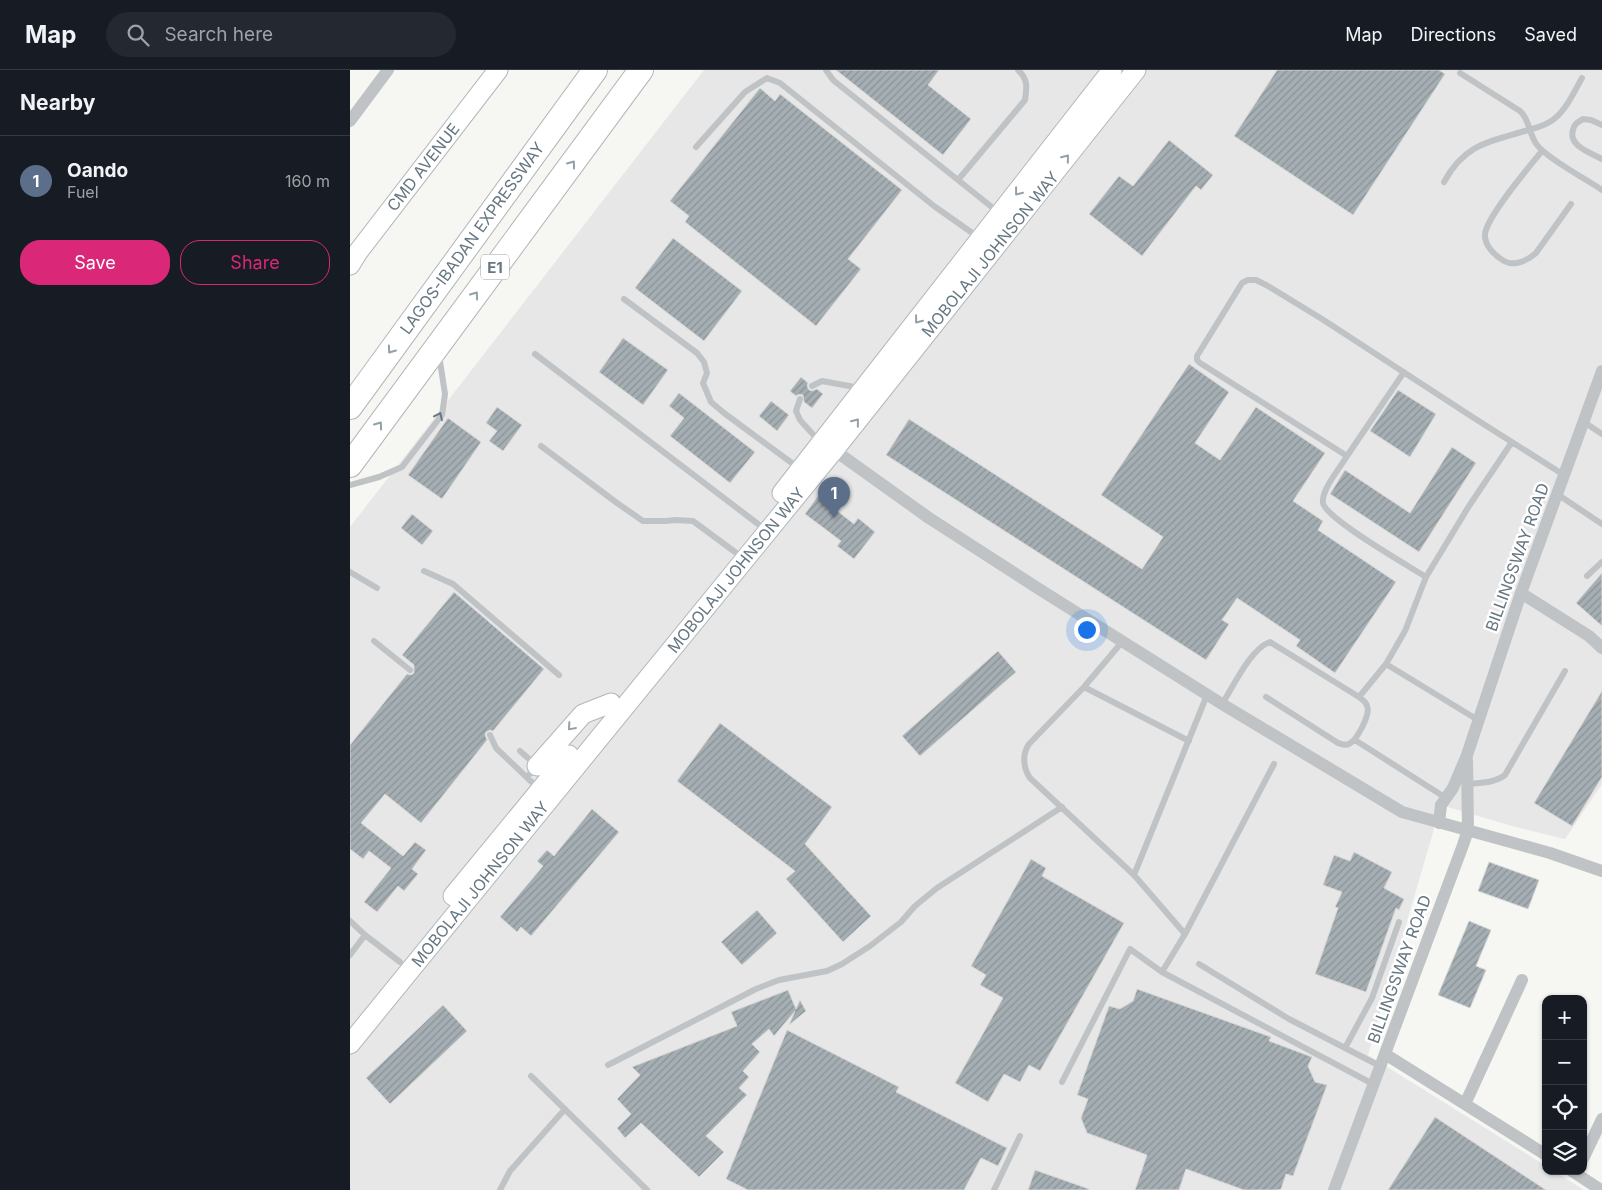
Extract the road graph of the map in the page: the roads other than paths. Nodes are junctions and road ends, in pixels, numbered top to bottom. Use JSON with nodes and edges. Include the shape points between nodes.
{"nodes":[{"id":1,"x":388,"y":70,"type":"edge"},
{"id":2,"x":498,"y":70,"type":"edge"},
{"id":3,"x":595,"y":70,"type":"edge"},
{"id":4,"x":641,"y":70,"type":"edge"},
{"id":5,"x":826,"y":70,"type":"edge"},
{"id":6,"x":1018,"y":70,"type":"edge"},
{"id":7,"x":1112,"y":70,"type":"edge"},
{"id":8,"x":1136,"y":70,"type":"edge"},
{"id":9,"x":1460,"y":73,"type":"dead end"},
{"id":10,"x":1582,"y":78,"type":"dead end"},
{"id":11,"x":350,"y":121,"type":"edge"},
{"id":12,"x":1602,"y":125,"type":"edge"},
{"id":13,"x":1529,"y":130,"type":"junction"},
{"id":14,"x":696,"y":147,"type":"dead end"},
{"id":15,"x":1542,"y":151,"type":"junction"},
{"id":16,"x":1602,"y":159,"type":"edge"},
{"id":17,"x":958,"y":180,"type":"junction"},
{"id":18,"x":1444,"y":182,"type":"dead end"},
{"id":19,"x":1602,"y":190,"type":"edge"},
{"id":20,"x":1572,"y":204,"type":"dead end"},
{"id":21,"x":1001,"y":214,"type":"junction"},
{"id":22,"x":981,"y":240,"type":"junction"},
{"id":23,"x":353,"y":254,"type":"edge"},
{"id":24,"x":624,"y":299,"type":"dead end"},
{"id":25,"x":437,"y":345,"type":"junction"},
{"id":26,"x":535,"y":354,"type":"dead end"},
{"id":27,"x":1602,"y":371,"type":"edge"},
{"id":28,"x":1404,"y":372,"type":"junction"},
{"id":29,"x":812,"y":386,"type":"dead end"},
{"id":30,"x":864,"y":389,"type":"junction"},
{"id":31,"x":800,"y":399,"type":"dead end"},
{"id":32,"x":350,"y":407,"type":"edge"},
{"id":33,"x":1584,"y":422,"type":"junction"},
{"id":34,"x":1602,"y":434,"type":"edge"},
{"id":35,"x":1512,"y":442,"type":"junction"},
{"id":36,"x":541,"y":446,"type":"dead end"},
{"id":37,"x":828,"y":446,"type":"junction"},
{"id":38,"x":1347,"y":456,"type":"junction"},
{"id":39,"x":350,"y":465,"type":"edge"},
{"id":40,"x":801,"y":470,"type":"junction"},
{"id":41,"x":1564,"y":475,"type":"junction"},
{"id":42,"x":350,"y":485,"type":"edge"},
{"id":43,"x":1557,"y":494,"type":"junction"},
{"id":44,"x":758,"y":524,"type":"junction"},
{"id":45,"x":1602,"y":524,"type":"edge"},
{"id":46,"x":735,"y":552,"type":"junction"},
{"id":47,"x":1602,"y":562,"type":"edge"},
{"id":48,"x":424,"y":571,"type":"dead end"},
{"id":49,"x":350,"y":572,"type":"edge"},
{"id":50,"x":1426,"y":576,"type":"junction"},
{"id":51,"x":1587,"y":576,"type":"dead end"},
{"id":52,"x":377,"y":588,"type":"dead end"},
{"id":53,"x":1521,"y":593,"type":"junction"},
{"id":54,"x":374,"y":641,"type":"dead end"},
{"id":55,"x":1122,"y":642,"type":"junction"},
{"id":56,"x":1602,"y":648,"type":"edge"},
{"id":57,"x":1386,"y":664,"type":"junction"},
{"id":58,"x":410,"y":670,"type":"dead end"},
{"id":59,"x":1565,"y":671,"type":"dead end"},
{"id":60,"x":559,"y":675,"type":"dead end"},
{"id":61,"x":1084,"y":687,"type":"junction"},
{"id":62,"x":1207,"y":695,"type":"junction"},
{"id":63,"x":1266,"y":697,"type":"dead end"},
{"id":64,"x":1360,"y":697,"type":"junction"},
{"id":65,"x":1222,"y":704,"type":"junction"},
{"id":66,"x":1478,"y":720,"type":"junction"},
{"id":67,"x":490,"y":735,"type":"dead end"},
{"id":68,"x":1355,"y":740,"type":"junction"},
{"id":69,"x":1189,"y":742,"type":"junction"},
{"id":70,"x":520,"y":750,"type":"dead end"},
{"id":71,"x":1467,"y":755,"type":"junction"},
{"id":72,"x":1274,"y":764,"type":"dead end"},
{"id":73,"x":535,"y":778,"type":"junction"},
{"id":74,"x":1467,"y":784,"type":"junction"},
{"id":75,"x":1446,"y":798,"type":"junction"},
{"id":76,"x":1062,"y":807,"type":"junction"},
{"id":77,"x":1440,"y":823,"type":"junction"},
{"id":78,"x":1468,"y":830,"type":"junction"},
{"id":79,"x":1602,"y":871,"type":"edge"},
{"id":80,"x":1134,"y":875,"type":"junction"},
{"id":81,"x":350,"y":922,"type":"edge"},
{"id":82,"x":1399,"y":922,"type":"dead end"},
{"id":83,"x":1185,"y":934,"type":"junction"},
{"id":84,"x":365,"y":935,"type":"junction"},
{"id":85,"x":350,"y":955,"type":"edge"},
{"id":86,"x":400,"y":962,"type":"junction"},
{"id":87,"x":1199,"y":964,"type":"dead end"},
{"id":88,"x":1162,"y":972,"type":"junction"},
{"id":89,"x":1522,"y":980,"type":"dead end"},
{"id":90,"x":350,"y":1023,"type":"edge"},
{"id":91,"x":350,"y":1044,"type":"edge"},
{"id":92,"x":1345,"y":1048,"type":"junction"},
{"id":93,"x":1385,"y":1054,"type":"junction"},
{"id":94,"x":608,"y":1065,"type":"dead end"},
{"id":95,"x":1380,"y":1066,"type":"junction"},
{"id":96,"x":531,"y":1076,"type":"dead end"},
{"id":97,"x":1062,"y":1082,"type":"dead end"},
{"id":98,"x":1373,"y":1084,"type":"junction"},
{"id":99,"x":1465,"y":1104,"type":"junction"},
{"id":100,"x":565,"y":1109,"type":"junction"},
{"id":101,"x":1602,"y":1119,"type":"edge"},
{"id":102,"x":1020,"y":1136,"type":"dead end"},
{"id":103,"x":1587,"y":1150,"type":"edge"},
{"id":104,"x":1542,"y":1152,"type":"edge"},
{"id":105,"x":1579,"y":1175,"type":"edge"},
{"id":106,"x":500,"y":1190,"type":"edge"},
{"id":107,"x":647,"y":1190,"type":"edge"},
{"id":108,"x":994,"y":1190,"type":"edge"},
{"id":109,"x":1334,"y":1190,"type":"edge"},
{"id":110,"x":1601,"y":1190,"type":"edge"}],
"edges":[{"from":1,"to":11,"type":"street"},
{"from":2,"to":23,"type":"street","name":"CMD AVENUE"},
{"from":3,"to":32,"type":"highway","name":"LAGOS-IBADAN EXPRESSWAY","number":"E1","one_way":true},
{"from":25,"to":4,"type":"highway","number":"E1","one_way":true},
{"from":5,"to":17,"type":"lane","via":[[838,85]]},
{"from":6,"to":17,"type":"lane","via":[[1027,84],[1024,100]]},
{"from":7,"to":21,"type":"street","name":"MOBOLAJI JOHNSON WAY","one_way":true},
{"from":37,"to":8,"type":"street","name":"MOBOLAJI JOHNSON WAY","one_way":true},
{"from":9,"to":13,"type":"lane","via":[[1524,114]]},
{"from":10,"to":13,"type":"lane","via":[[1555,119]]},
{"from":12,"to":16,"type":"lane","via":[[1583,118],[1574,126],[1572,138],[1580,148]]},
{"from":13,"to":15,"type":"lane"},
{"from":13,"to":18,"type":"lane","via":[[1471,150],[1451,169]]},
{"from":14,"to":22,"type":"lane","via":[[745,92],[767,78],[780,83]]},
{"from":15,"to":19,"type":"lane"},
{"from":15,"to":20,"type":"lane","via":[[1495,212],[1485,235],[1486,243],[1506,262],[1528,260]]},
{"from":17,"to":21,"type":"lane"},
{"from":21,"to":22,"type":"street","name":"MOBOLAJI JOHNSON WAY"},
{"from":22,"to":30,"type":"street","name":"MOBOLAJI JOHNSON WAY","one_way":true},
{"from":24,"to":40,"type":"lane","via":[[697,353],[704,362],[704,383],[711,402]]},
{"from":39,"to":25,"type":"highway","number":"E1","one_way":true},
{"from":42,"to":25,"type":"lane","one_way":true,"via":[[402,467],[442,416],[445,394]]},
{"from":26,"to":44,"type":"lane"},
{"from":27,"to":33,"type":"street","name":"BILLINGSWAY ROAD"},
{"from":28,"to":35,"type":"lane"},
{"from":28,"to":38,"type":"lane"},
{"from":28,"to":38,"type":"lane","via":[[1256,280],[1242,283],[1233,296],[1197,360]]},
{"from":29,"to":30,"type":"lane","via":[[822,381]]},
{"from":30,"to":37,"type":"street","name":"MOBOLAJI JOHNSON WAY"},
{"from":31,"to":37,"type":"lane","via":[[796,411],[800,420]]},
{"from":33,"to":34,"type":"lane"},
{"from":33,"to":41,"type":"street","name":"BILLINGSWAY ROAD"},
{"from":35,"to":41,"type":"lane"},
{"from":35,"to":50,"type":"lane"},
{"from":36,"to":46,"type":"lane","via":[[644,521],[693,521]]},
{"from":37,"to":40,"type":"street","name":"MOBOLAJI JOHNSON WAY"},
{"from":37,"to":55,"type":"street","via":[[929,518]]},
{"from":37,"to":91,"type":"street","name":"MOBOLAJI JOHNSON WAY"},
{"from":38,"to":50,"type":"lane","via":[[1324,492],[1323,504],[1327,512]]},
{"from":40,"to":44,"type":"street","name":"MOBOLAJI JOHNSON WAY"},
{"from":41,"to":43,"type":"street","name":"BILLINGSWAY ROAD"},
{"from":43,"to":45,"type":"lane"},
{"from":43,"to":53,"type":"street","name":"BILLINGSWAY ROAD"},
{"from":44,"to":46,"type":"street","name":"MOBOLAJI JOHNSON WAY"},
{"from":46,"to":73,"type":"street","name":"MOBOLAJI JOHNSON WAY","one_way":true,"via":[[611,703]]},
{"from":47,"to":51,"type":"lane"},
{"from":48,"to":60,"type":"lane","via":[[453,584]]},
{"from":49,"to":52,"type":"lane"},
{"from":50,"to":57,"type":"lane","via":[[1405,631]]},
{"from":53,"to":56,"type":"street","via":[[1589,636]]},
{"from":53,"to":66,"type":"street","name":"BILLINGSWAY ROAD"},
{"from":54,"to":58,"type":"lane"},
{"from":55,"to":61,"type":"lane"},
{"from":55,"to":62,"type":"street"},
{"from":57,"to":64,"type":"lane"},
{"from":57,"to":66,"type":"lane"},
{"from":59,"to":74,"type":"lane","via":[[1505,775],[1499,780]]},
{"from":61,"to":69,"type":"lane"},
{"from":61,"to":76,"type":"lane","via":[[1026,748],[1026,772]]},
{"from":62,"to":65,"type":"street"},
{"from":62,"to":69,"type":"lane"},
{"from":63,"to":68,"type":"lane","via":[[1338,743],[1351,744]]},
{"from":64,"to":65,"type":"lane","via":[[1270,642],[1253,655]]},
{"from":64,"to":68,"type":"lane","via":[[1368,710]]},
{"from":65,"to":77,"type":"street","via":[[1402,812]]},
{"from":66,"to":71,"type":"street","name":"BILLINGSWAY ROAD"},
{"from":67,"to":73,"type":"lane","via":[[496,748]]},
{"from":68,"to":75,"type":"lane"},
{"from":69,"to":80,"type":"lane"},
{"from":70,"to":73,"type":"lane"},
{"from":71,"to":74,"type":"street","name":"BILLINGSWAY ROAD"},
{"from":71,"to":75,"type":"street","name":"BILLINGSWAY ROAD"},
{"from":72,"to":83,"type":"lane"},
{"from":73,"to":86,"type":"street","name":"MOBOLAJI JOHNSON WAY"},
{"from":74,"to":78,"type":"street","name":"BILLINGSWAY ROAD"},
{"from":75,"to":77,"type":"street","name":"BILLINGSWAY ROAD","via":[[1441,805]]},
{"from":76,"to":80,"type":"lane"},
{"from":76,"to":94,"type":"lane","via":[[937,888],[901,922],[842,964],[756,988]]},
{"from":77,"to":78,"type":"street"},
{"from":78,"to":79,"type":"street"},
{"from":78,"to":93,"type":"street","name":"BILLINGSWAY ROAD"},
{"from":80,"to":83,"type":"lane"},
{"from":81,"to":84,"type":"lane"},
{"from":82,"to":92,"type":"lane","via":[[1372,998]]},
{"from":83,"to":88,"type":"lane"},
{"from":84,"to":85,"type":"lane"},
{"from":84,"to":86,"type":"lane"},
{"from":86,"to":90,"type":"street","name":"MOBOLAJI JOHNSON WAY"},
{"from":87,"to":92,"type":"lane","via":[[1289,1019]]},
{"from":88,"to":97,"type":"lane","via":[[1130,949]]},
{"from":88,"to":98,"type":"lane"},
{"from":89,"to":99,"type":"street"},
{"from":92,"to":95,"type":"lane"},
{"from":93,"to":95,"type":"street","name":"BILLINGSWAY ROAD"},
{"from":93,"to":99,"type":"street"},
{"from":95,"to":98,"type":"street","name":"BILLINGSWAY ROAD"},
{"from":96,"to":100,"type":"lane"},
{"from":98,"to":109,"type":"street","name":"BILLINGSWAY ROAD"},
{"from":99,"to":104,"type":"street"},
{"from":100,"to":106,"type":"lane","via":[[510,1171]]},
{"from":100,"to":107,"type":"lane"},
{"from":101,"to":103,"type":"street"},
{"from":102,"to":108,"type":"lane"},
{"from":105,"to":110,"type":"street"}]}
